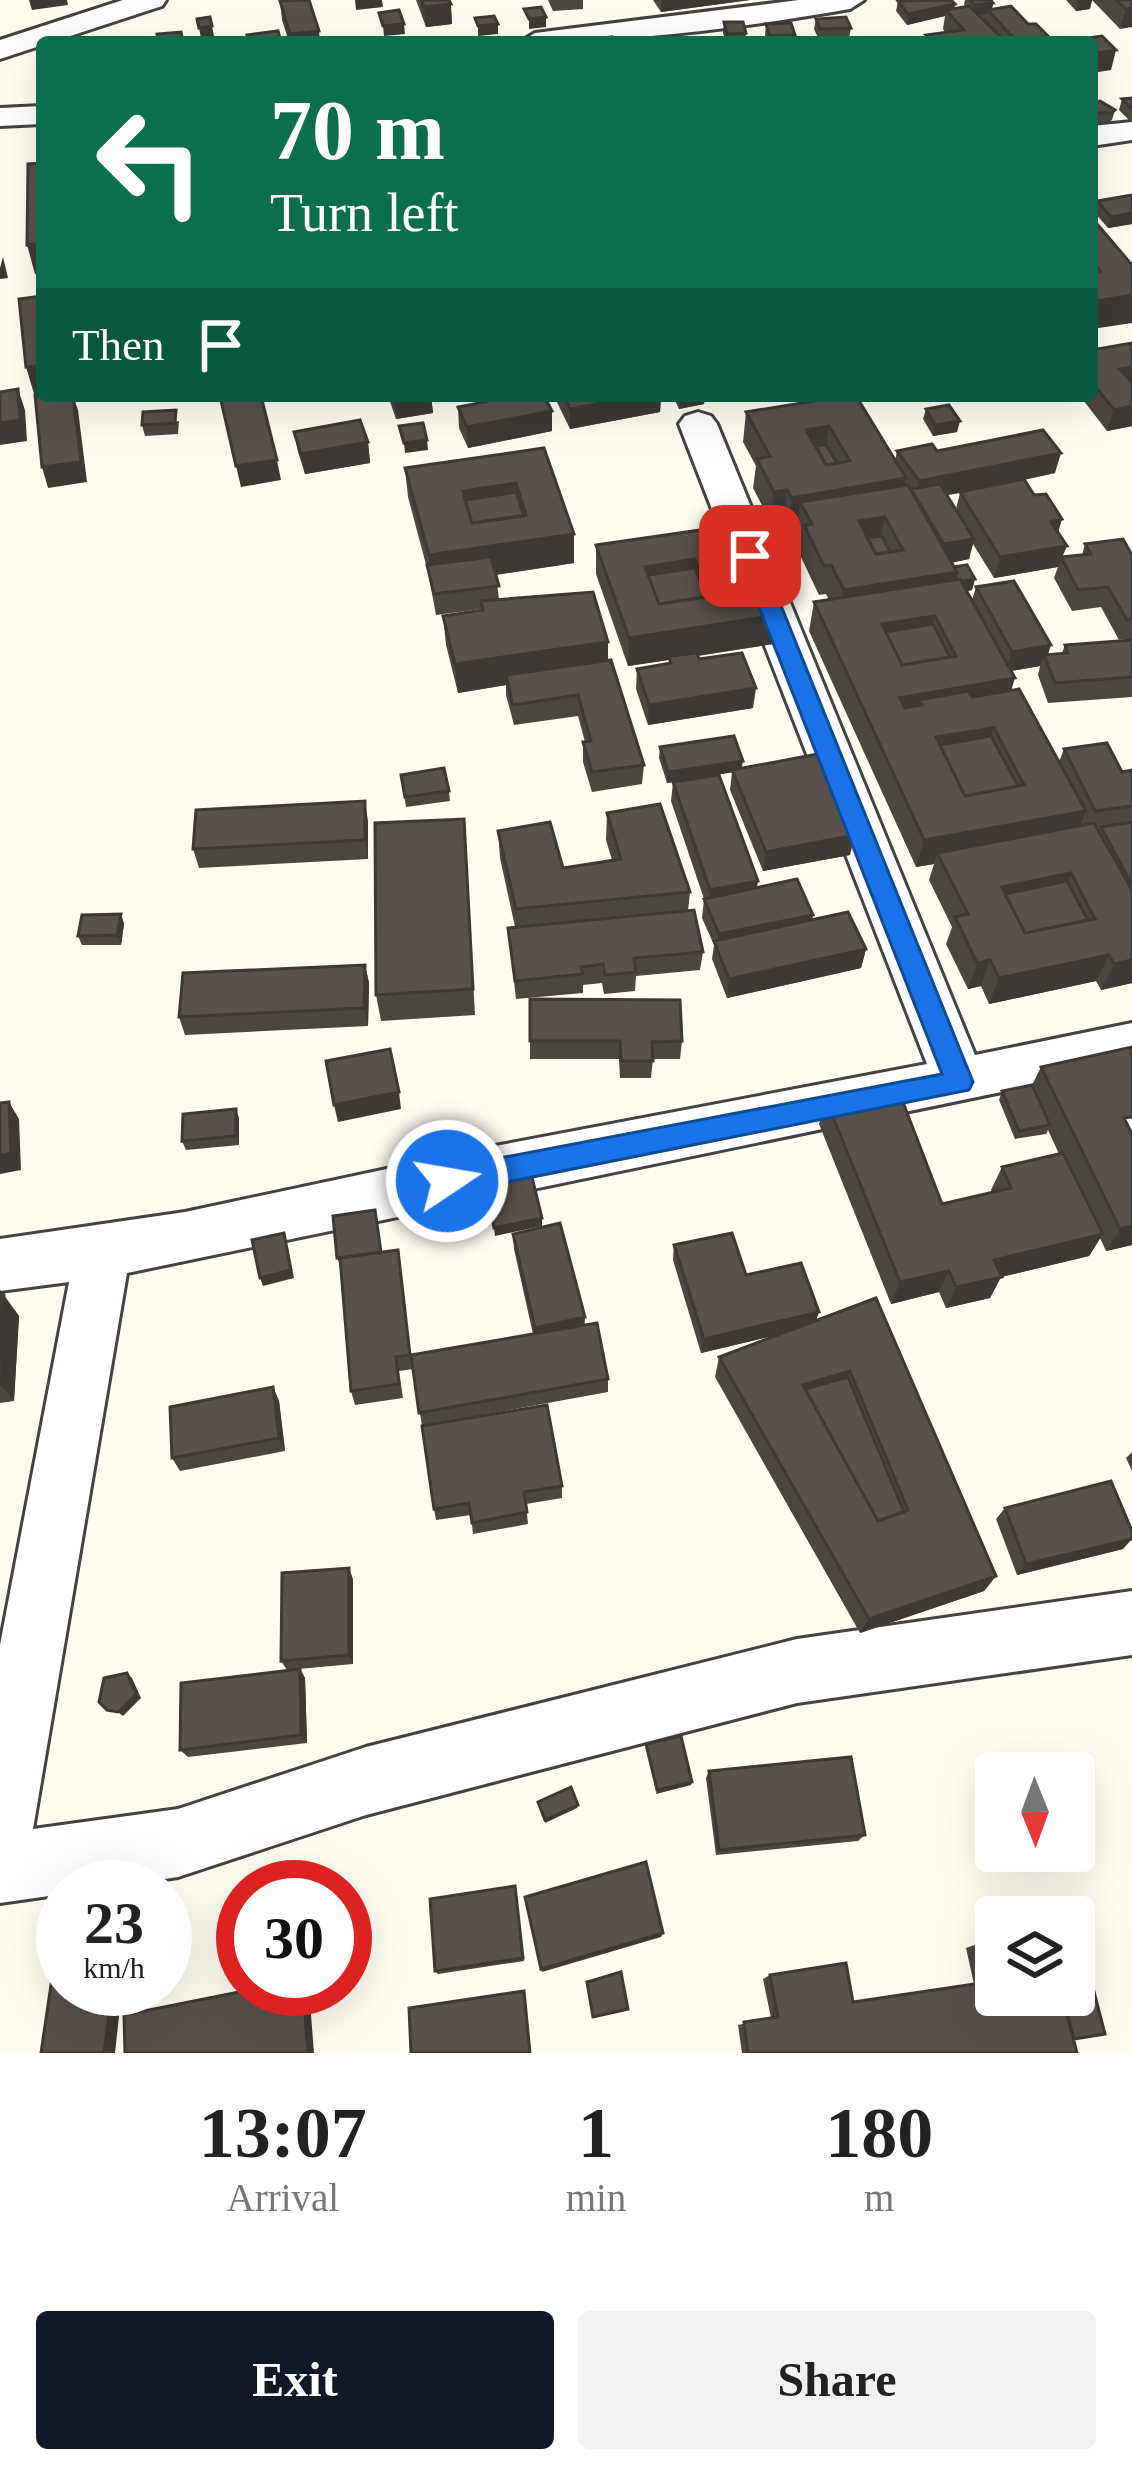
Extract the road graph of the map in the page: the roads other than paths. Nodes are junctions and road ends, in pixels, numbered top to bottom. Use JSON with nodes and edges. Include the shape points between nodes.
{"nodes":[{"id":1,"x":152,"y":0,"type":"edge"},
{"id":2,"x":850,"y":0,"type":"edge"},
{"id":3,"x":752,"y":30,"type":"edge"},
{"id":4,"x":43,"y":36,"type":"edge"},
{"id":5,"x":644,"y":36,"type":"edge"},
{"id":6,"x":36,"y":38,"type":"edge"},
{"id":7,"x":0,"y":50,"type":"edge"},
{"id":8,"x":36,"y":115,"type":"edge"},
{"id":9,"x":0,"y":117,"type":"edge"},
{"id":10,"x":1132,"y":130,"type":"edge"},
{"id":11,"x":1098,"y":135,"type":"edge"},
{"id":12,"x":698,"y":424,"type":"dead end"},
{"id":13,"x":1132,"y":1044,"type":"edge"},
{"id":14,"x":959,"y":1082,"type":"junction"},
{"id":15,"x":101,"y":1255,"type":"junction"},
{"id":16,"x":0,"y":1265,"type":"edge"},
{"id":17,"x":1132,"y":1623,"type":"edge"},
{"id":18,"x":0,"y":1826,"type":"edge"},
{"id":19,"x":0,"y":1868,"type":"edge"}],
"edges":[{"from":1,"to":4,"type":"street"},
{"from":2,"to":3,"type":"street"},
{"from":3,"to":5,"type":"street"},
{"from":6,"to":7,"type":"street"},
{"from":8,"to":9,"type":"street"},
{"from":10,"to":11,"type":"street"},
{"from":12,"to":14,"type":"street"},
{"from":13,"to":14,"type":"street"},
{"from":14,"to":15,"type":"street"},
{"from":15,"to":16,"type":"street"},
{"from":15,"to":18,"type":"street"},
{"from":17,"to":19,"type":"street","via":[[797,1671],[366,1781],[178,1843]]}]}
